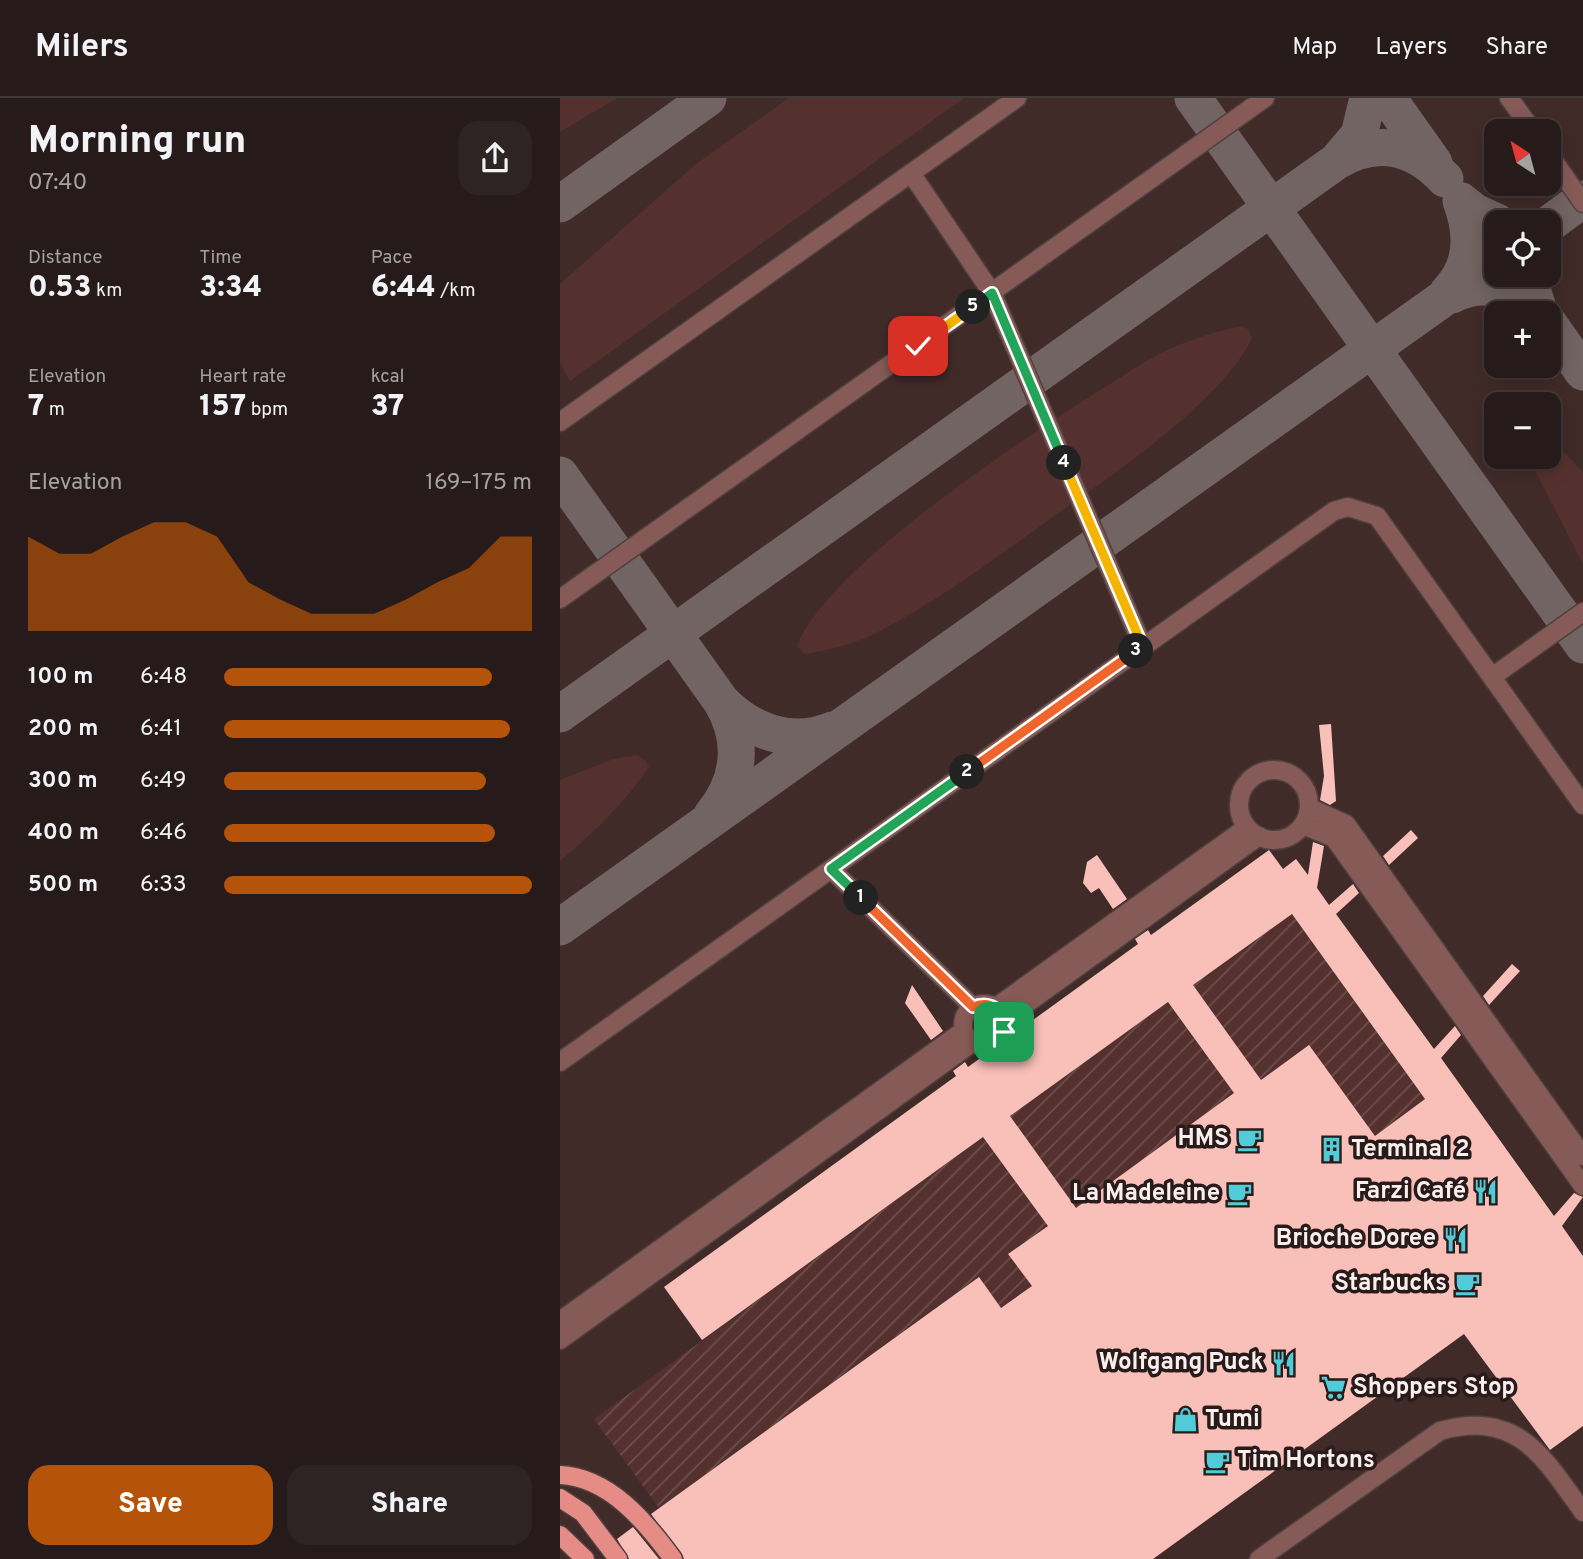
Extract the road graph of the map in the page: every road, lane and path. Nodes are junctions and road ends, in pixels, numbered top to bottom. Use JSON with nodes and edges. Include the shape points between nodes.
{"nodes":[{"id":1,"x":1017,"y":98,"type":"edge"},
{"id":2,"x":1265,"y":98,"type":"edge"},
{"id":3,"x":1510,"y":98,"type":"edge"},
{"id":4,"x":1525,"y":119,"type":"edge"},
{"id":5,"x":1561,"y":171,"type":"edge"},
{"id":6,"x":911,"y":173,"type":"junction"},
{"id":7,"x":1583,"y":203,"type":"edge"},
{"id":8,"x":992,"y":293,"type":"junction"},
{"id":9,"x":560,"y":422,"type":"edge"},
{"id":10,"x":560,"y":600,"type":"edge"},
{"id":11,"x":1583,"y":612,"type":"edge"},
{"id":12,"x":1143,"y":647,"type":"junction"},
{"id":13,"x":1492,"y":677,"type":"junction"},
{"id":14,"x":1583,"y":805,"type":"edge"},
{"id":15,"x":1306,"y":817,"type":"junction"},
{"id":16,"x":1253,"y":832,"type":"junction"},
{"id":17,"x":831,"y":869,"type":"junction"},
{"id":18,"x":973,"y":1007,"type":"junction"},
{"id":19,"x":1000,"y":1014,"type":"junction"},
{"id":20,"x":968,"y":1037,"type":"junction"},
{"id":21,"x":560,"y":1062,"type":"edge"},
{"id":22,"x":1583,"y":1156,"type":"edge"},
{"id":23,"x":1583,"y":1186,"type":"edge"},
{"id":24,"x":560,"y":1321,"type":"edge"},
{"id":25,"x":560,"y":1340,"type":"edge"},
{"id":26,"x":560,"y":1475,"type":"edge"},
{"id":27,"x":560,"y":1498,"type":"edge"},
{"id":28,"x":1583,"y":1512,"type":"edge"},
{"id":29,"x":560,"y":1535,"type":"edge"},
{"id":30,"x":585,"y":1559,"type":"edge"},
{"id":31,"x":618,"y":1559,"type":"edge"},
{"id":32,"x":673,"y":1559,"type":"edge"},
{"id":33,"x":1259,"y":1559,"type":"edge"}],
"edges":[{"from":1,"to":6,"type":"lane"},
{"from":2,"to":8,"type":"lane"},
{"from":3,"to":4,"type":"lane"},
{"from":5,"to":7,"type":"lane"},
{"from":6,"to":8,"type":"lane"},
{"from":6,"to":9,"type":"lane"},
{"from":8,"to":10,"type":"lane"},
{"from":8,"to":12,"type":"lane"},
{"from":11,"to":13,"type":"lane"},
{"from":12,"to":13,"type":"lane","via":[[1334,511],[1348,507],[1377,516]]},
{"from":12,"to":17,"type":"lane"},
{"from":13,"to":14,"type":"lane"},
{"from":15,"to":16,"type":"lane","via":[[1282,839]]},
{"from":15,"to":16,"type":"lane","via":[[1307,793],[1298,779],[1284,771],[1268,770],[1254,776],[1242,790],[1239,807]]},
{"from":15,"to":22,"type":"lane","via":[[1346,824]]},
{"from":15,"to":23,"type":"lane","via":[[1334,838]]},
{"from":16,"to":19,"type":"lane"},
{"from":17,"to":18,"type":"lane"},
{"from":17,"to":21,"type":"lane"},
{"from":18,"to":19,"type":"lane","via":[[984,1004]]},
{"from":18,"to":20,"type":"lane","via":[[963,1020]]},
{"from":19,"to":20,"type":"lane","via":[[1004,1032],[996,1043],[982,1047]]},
{"from":20,"to":24,"type":"lane"},
{"from":20,"to":25,"type":"lane"},
{"from":26,"to":32,"type":"main road","via":[[584,1478],[613,1496],[640,1518]]},
{"from":27,"to":31,"type":"main road","via":[[583,1513]]},
{"from":28,"to":33,"type":"lane","via":[[1529,1443],[1492,1427],[1453,1427],[1440,1431]]},
{"from":29,"to":30,"type":"main road"}]}
